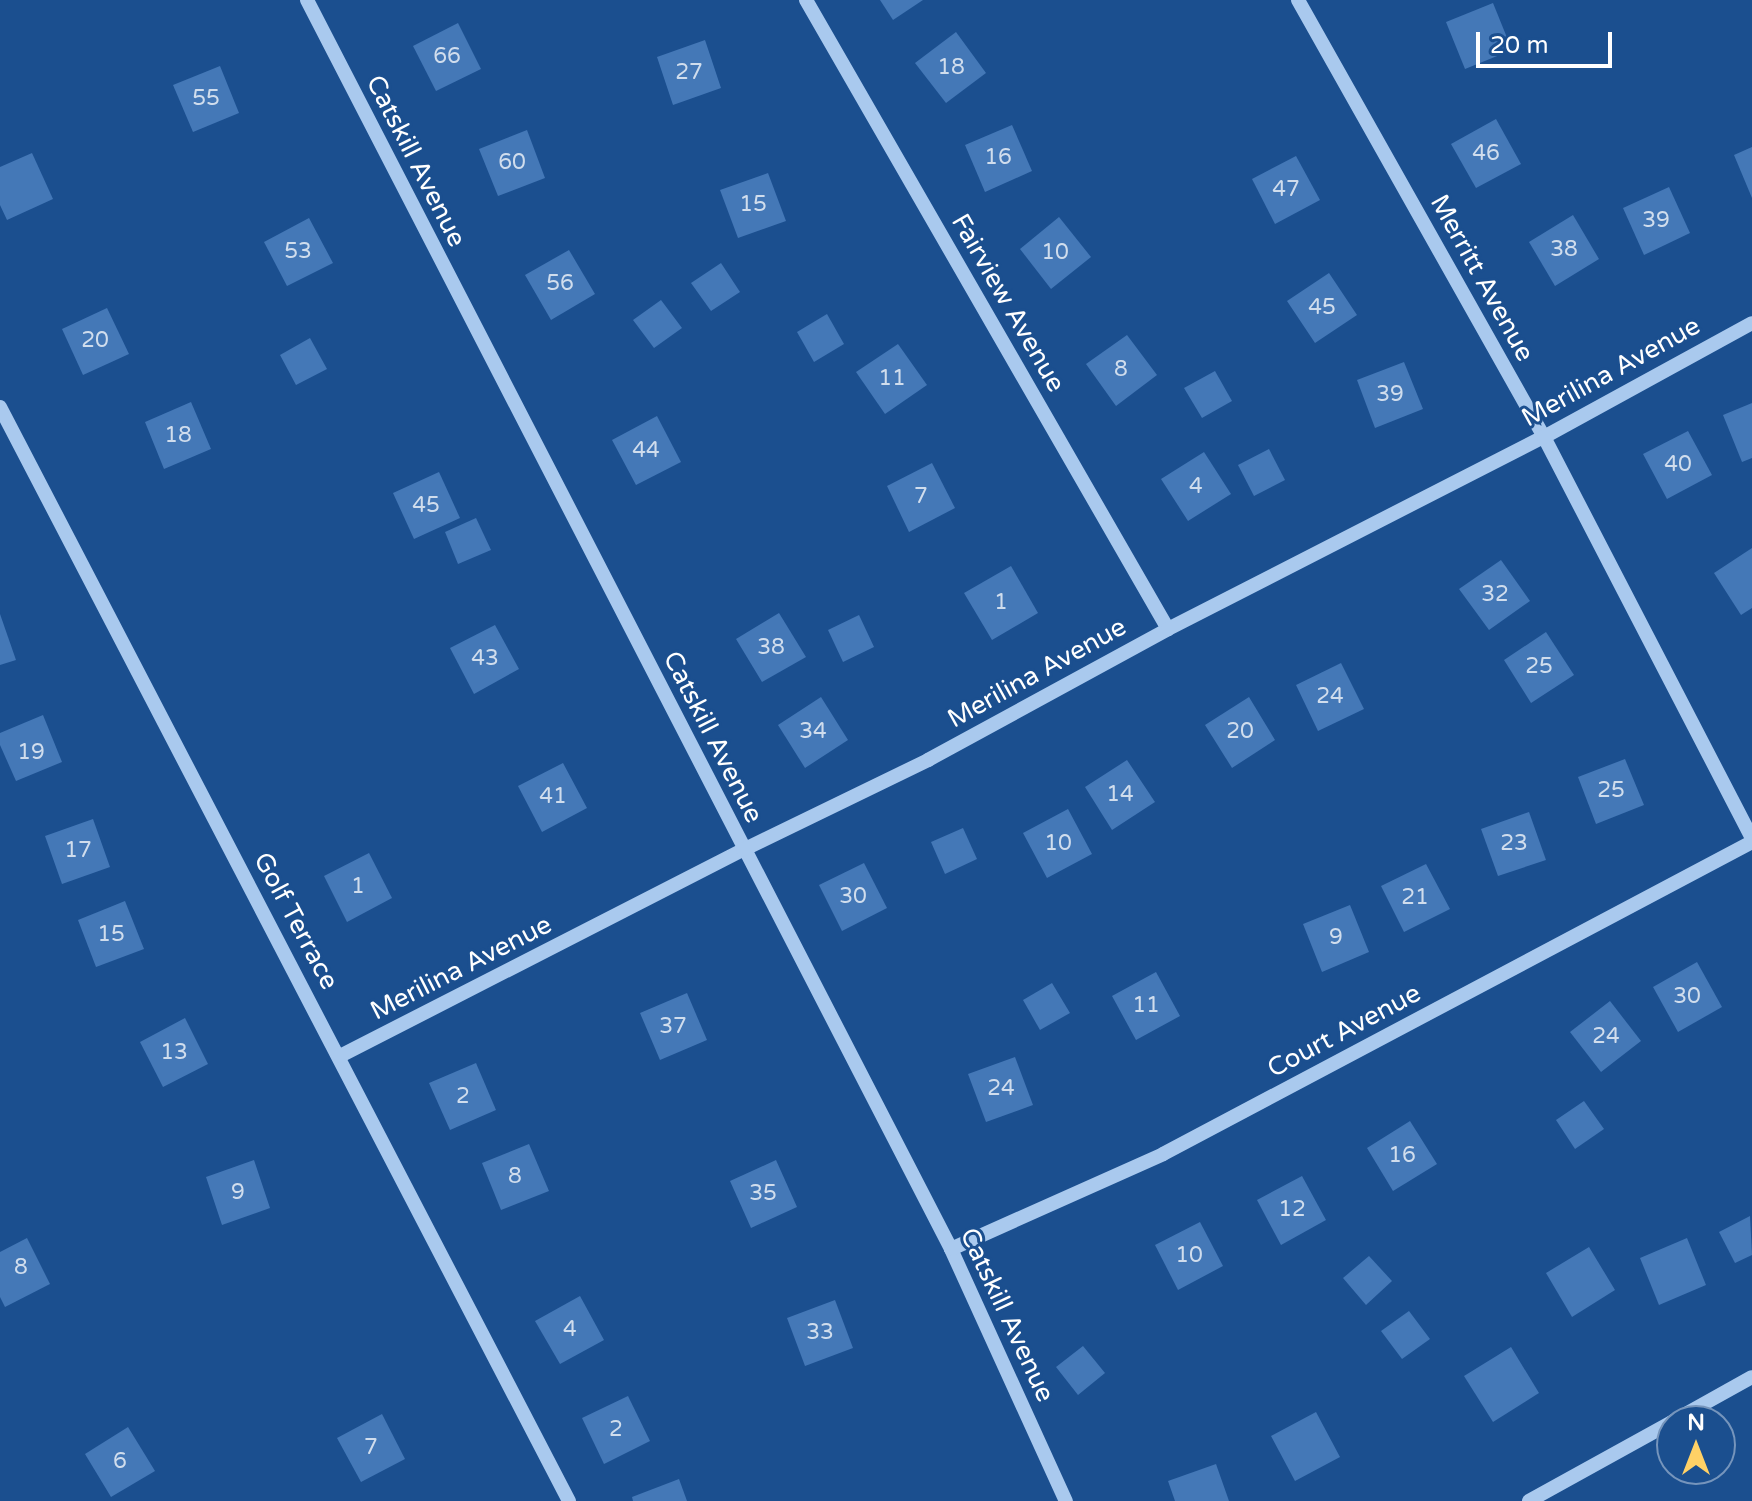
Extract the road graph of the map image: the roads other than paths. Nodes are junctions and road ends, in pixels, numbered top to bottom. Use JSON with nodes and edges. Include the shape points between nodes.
{"nodes":[{"id":1,"x":307,"y":0,"type":"edge"},
{"id":2,"x":806,"y":0,"type":"edge"},
{"id":3,"x":1298,"y":0,"type":"edge"},
{"id":4,"x":1752,"y":323,"type":"edge"},
{"id":5,"x":0,"y":407,"type":"edge"},
{"id":6,"x":1544,"y":437,"type":"junction"},
{"id":7,"x":1168,"y":629,"type":"junction"},
{"id":8,"x":1752,"y":840,"type":"edge"},
{"id":9,"x":743,"y":850,"type":"junction"},
{"id":10,"x":340,"y":1056,"type":"junction"},
{"id":11,"x":951,"y":1249,"type":"junction"},
{"id":12,"x":1752,"y":1377,"type":"edge"},
{"id":13,"x":1702,"y":1405,"type":"edge"},
{"id":14,"x":1656,"y":1430,"type":"edge"},
{"id":15,"x":569,"y":1501,"type":"edge"},
{"id":16,"x":1066,"y":1501,"type":"edge"},
{"id":17,"x":1529,"y":1501,"type":"edge"}],
"edges":[{"from":1,"to":9,"type":"street","name":"Catskill Avenue"},
{"from":2,"to":7,"type":"street","name":"Fairview Avenue"},
{"from":3,"to":6,"type":"street","name":"Merritt Avenue"},
{"from":4,"to":6,"type":"street","name":"Merilina Avenue"},
{"from":5,"to":10,"type":"street","name":"Golf Terrace"},
{"from":6,"to":7,"type":"street","name":"Merilina Avenue"},
{"from":6,"to":8,"type":"street","name":"Merritt Avenue"},
{"from":7,"to":9,"type":"street","name":"Merilina Avenue","via":[[928,760]]},
{"from":8,"to":11,"type":"street","name":"Court Avenue","via":[[1163,1154]]},
{"from":9,"to":10,"type":"street","name":"Merilina Avenue"},
{"from":9,"to":11,"type":"street","name":"Catskill Avenue"},
{"from":10,"to":15,"type":"street","name":"Golf Terrace"},
{"from":11,"to":16,"type":"street","name":"Catskill Avenue"},
{"from":12,"to":13,"type":"street"},
{"from":14,"to":17,"type":"street"}]}
